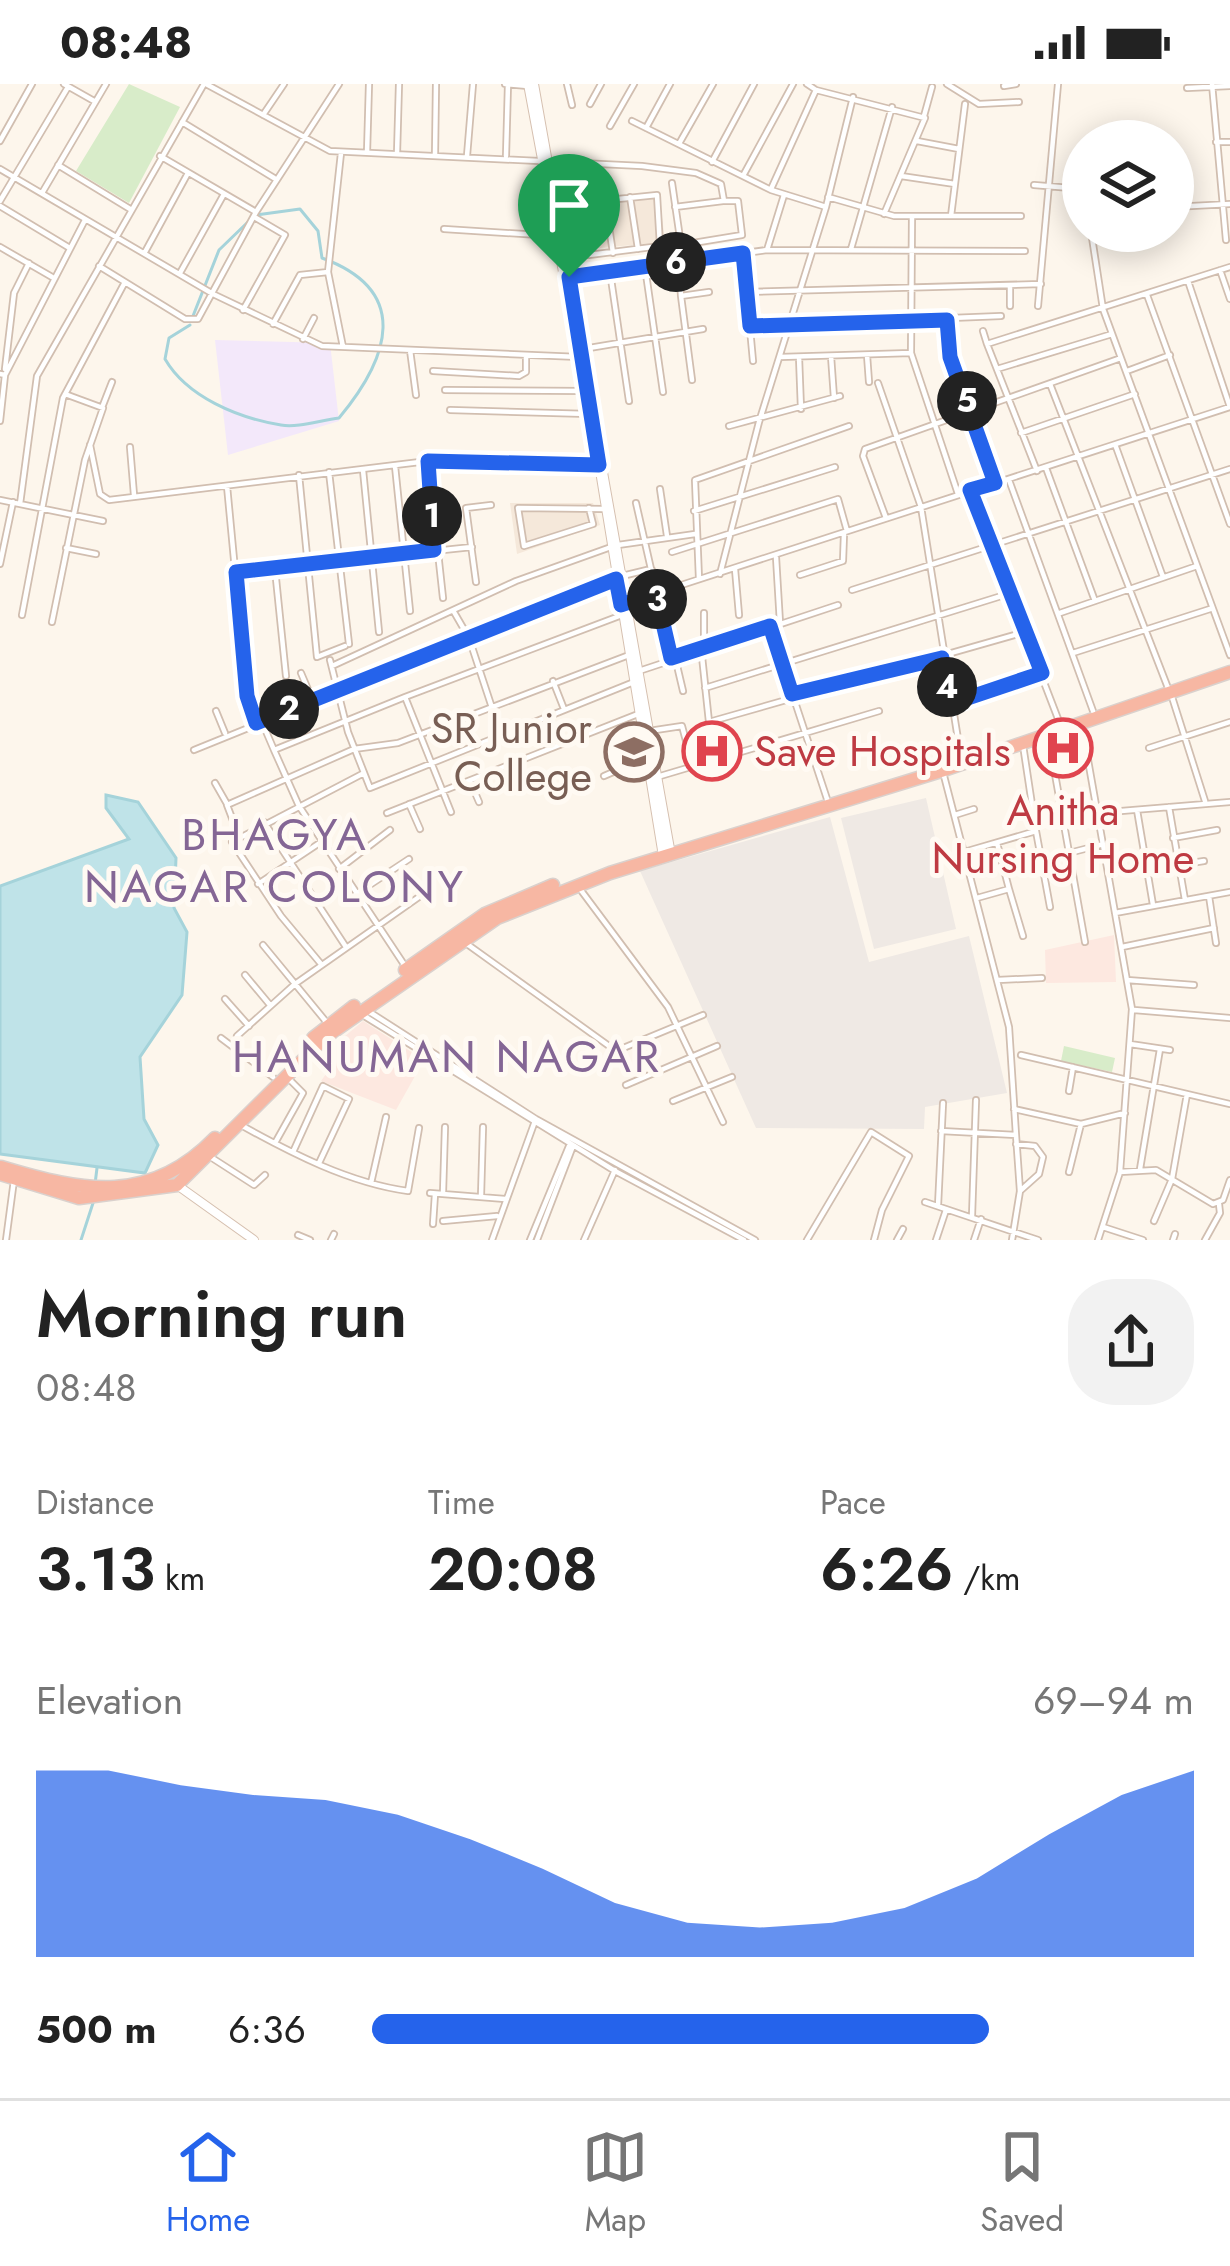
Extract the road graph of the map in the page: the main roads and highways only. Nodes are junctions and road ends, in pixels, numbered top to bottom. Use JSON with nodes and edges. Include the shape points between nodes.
{"nodes":[{"id":1,"x":1230,"y":669,"type":"edge"},
{"id":2,"x":1169,"y":690,"type":"junction"},
{"id":3,"x":942,"y":768,"type":"junction"},
{"id":4,"x":888,"y":785,"type":"junction"},
{"id":5,"x":567,"y":886,"type":"junction"},
{"id":6,"x":281,"y":1073,"type":"junction"},
{"id":7,"x":5,"y":1174,"type":"edge"},
{"id":8,"x":107,"y":1193,"type":"junction"}],
"edges":[{"from":1,"to":2,"type":"highway"},
{"from":2,"to":3,"type":"highway"},
{"from":2,"to":3,"type":"highway"},
{"from":3,"to":4,"type":"highway"},
{"from":4,"to":5,"type":"highway"},
{"from":4,"to":5,"type":"highway"},
{"from":5,"to":6,"type":"highway","via":[[497,918]]},
{"from":5,"to":6,"type":"highway","via":[[485,914],[328,1024]]},
{"from":6,"to":8,"type":"highway","via":[[188,1165]]},
{"from":6,"to":8,"type":"highway","via":[[177,1185]]},
{"from":7,"to":8,"type":"highway"}]}
